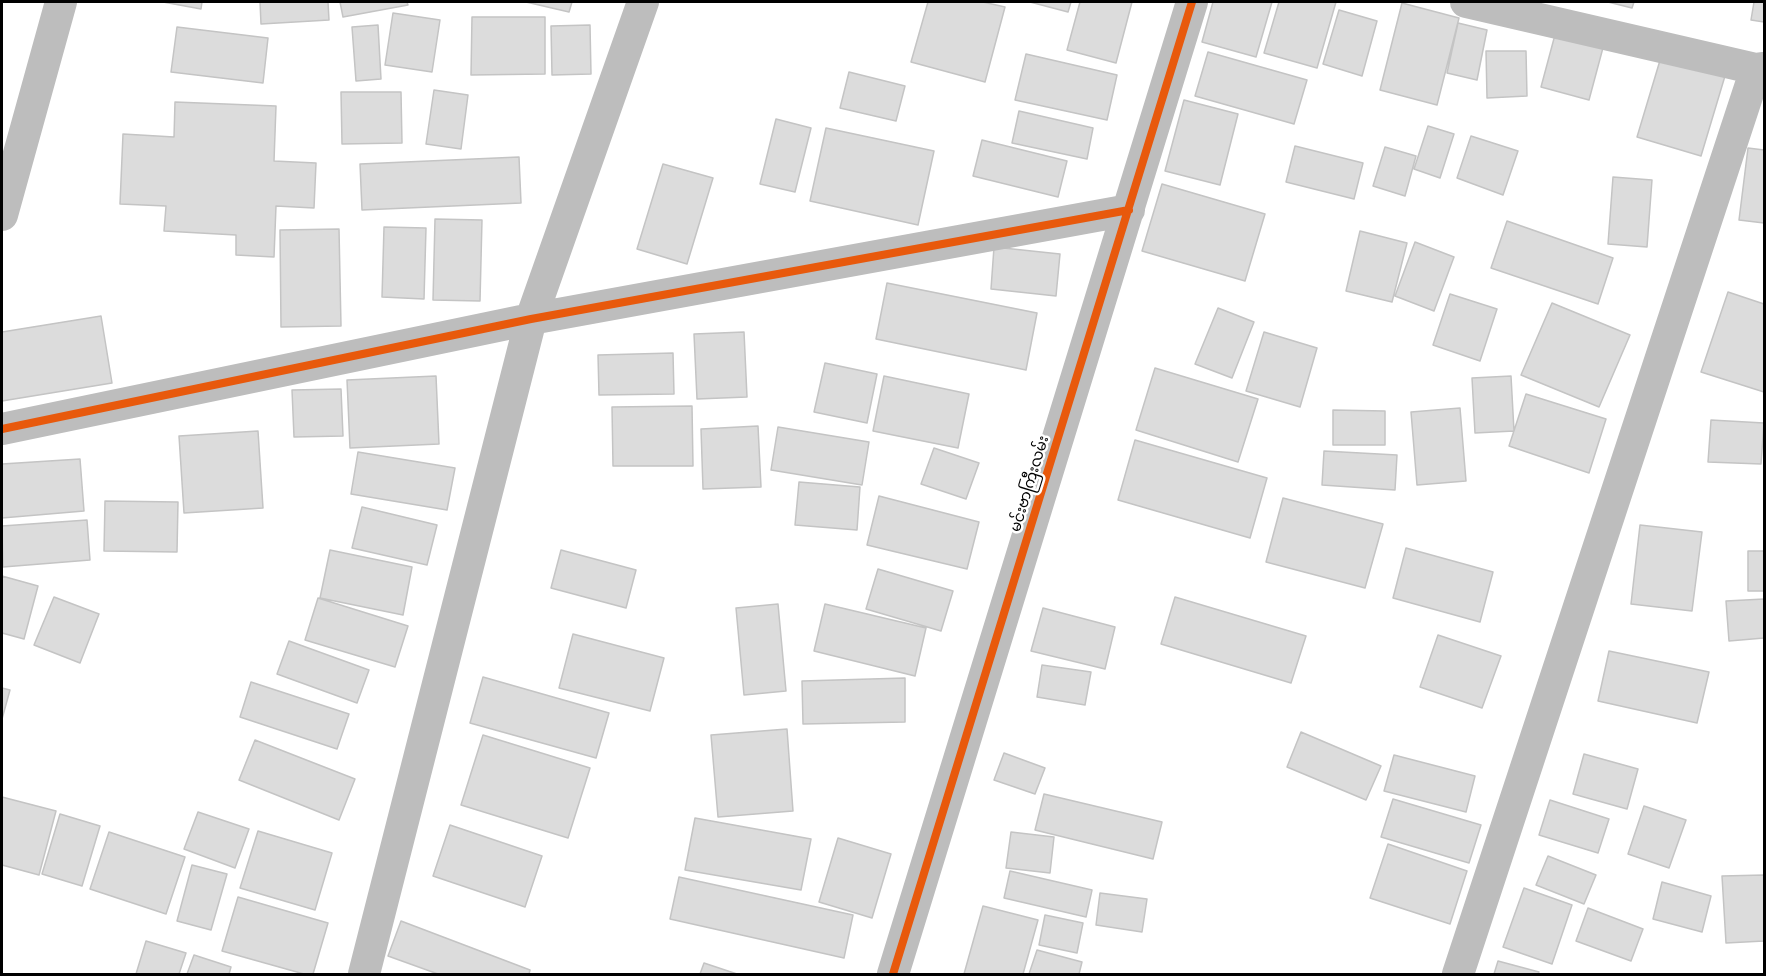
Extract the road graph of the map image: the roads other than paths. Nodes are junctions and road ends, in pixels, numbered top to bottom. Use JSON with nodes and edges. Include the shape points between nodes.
{"nodes":[{"id":1,"x":61,"y":2,"type":"edge"},
{"id":2,"x":643,"y":2,"type":"edge"},
{"id":3,"x":1192,"y":2,"type":"edge"},
{"id":4,"x":1466,"y":2,"type":"edge"},
{"id":5,"x":1760,"y":68,"type":"edge"},
{"id":6,"x":1129,"y":210,"type":"junction"},
{"id":7,"x":2,"y":215,"type":"edge"},
{"id":8,"x":531,"y":319,"type":"junction"},
{"id":9,"x":2,"y":429,"type":"edge"},
{"id":10,"x":364,"y":975,"type":"edge"},
{"id":11,"x":892,"y":975,"type":"edge"},
{"id":12,"x":1458,"y":975,"type":"edge"}],
"edges":[{"from":1,"to":7,"type":"street"},
{"from":2,"to":8,"type":"street"},
{"from":3,"to":6,"type":"street","name":"မင်းဗာကြီးလမ်း"},
{"from":4,"to":5,"type":"street"},
{"from":5,"to":12,"type":"street"},
{"from":6,"to":8,"type":"street"},
{"from":6,"to":11,"type":"street","name":"မင်းဗာကြီးလမ်း"},
{"from":8,"to":9,"type":"street"},
{"from":8,"to":10,"type":"street"}]}
